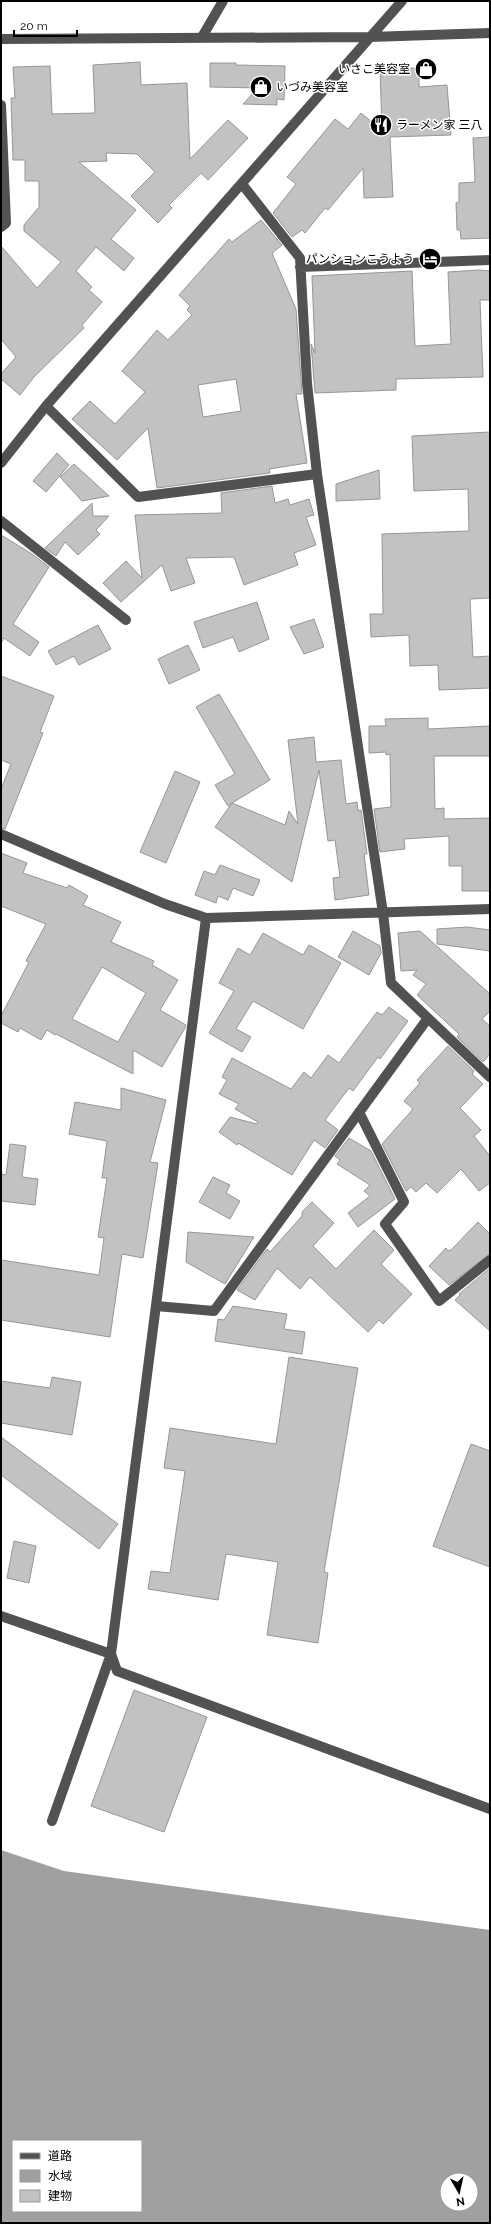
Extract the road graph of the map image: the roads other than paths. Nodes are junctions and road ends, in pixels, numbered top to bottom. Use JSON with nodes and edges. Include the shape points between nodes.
{"nodes":[{"id":1,"x":223,"y":1,"type":"edge"},
{"id":2,"x":402,"y":1,"type":"edge"},
{"id":3,"x":490,"y":33,"type":"edge"},
{"id":4,"x":202,"y":37,"type":"junction"},
{"id":5,"x":370,"y":37,"type":"junction"},
{"id":6,"x":1,"y":39,"type":"edge"},
{"id":7,"x":1,"y":105,"type":"edge"},
{"id":8,"x":242,"y":184,"type":"junction"},
{"id":9,"x":1,"y":227,"type":"edge"},
{"id":10,"x":490,"y":260,"type":"edge"},
{"id":11,"x":300,"y":267,"type":"junction"},
{"id":12,"x":46,"y":406,"type":"junction"},
{"id":13,"x":1,"y":463,"type":"edge"},
{"id":14,"x":317,"y":474,"type":"junction"},
{"id":15,"x":1,"y":521,"type":"edge"},
{"id":16,"x":126,"y":620,"type":"dead end"},
{"id":17,"x":1,"y":834,"type":"edge"},
{"id":18,"x":490,"y":909,"type":"edge"},
{"id":19,"x":383,"y":913,"type":"junction"},
{"id":20,"x":206,"y":918,"type":"junction"},
{"id":21,"x":428,"y":1018,"type":"junction"},
{"id":22,"x":490,"y":1077,"type":"edge"},
{"id":23,"x":359,"y":1112,"type":"junction"},
{"id":24,"x":490,"y":1260,"type":"edge"},
{"id":25,"x":156,"y":1306,"type":"junction"},
{"id":26,"x":1,"y":1616,"type":"edge"},
{"id":27,"x":111,"y":1654,"type":"junction"},
{"id":28,"x":490,"y":1808,"type":"edge"},
{"id":29,"x":52,"y":1821,"type":"dead end"}],
"edges":[{"from":1,"to":4,"type":"street"},
{"from":2,"to":5,"type":"street"},
{"from":3,"to":5,"type":"street"},
{"from":4,"to":5,"type":"street"},
{"from":4,"to":6,"type":"street"},
{"from":5,"to":8,"type":"street"},
{"from":7,"to":9,"type":"street","via":[[6,223]]},
{"from":8,"to":11,"type":"street","via":[[300,258]]},
{"from":8,"to":12,"type":"street"},
{"from":10,"to":11,"type":"street"},
{"from":11,"to":14,"type":"street","via":[[307,383]]},
{"from":12,"to":13,"type":"street"},
{"from":12,"to":14,"type":"street","via":[[138,497]]},
{"from":14,"to":19,"type":"street"},
{"from":15,"to":16,"type":"street"},
{"from":17,"to":20,"type":"street","via":[[165,904]]},
{"from":18,"to":19,"type":"street"},
{"from":19,"to":20,"type":"street"},
{"from":19,"to":21,"type":"street","via":[[391,983]]},
{"from":20,"to":25,"type":"street"},
{"from":21,"to":22,"type":"street"},
{"from":21,"to":23,"type":"street"},
{"from":23,"to":24,"type":"street","via":[[404,1202],[385,1224],[439,1301]]},
{"from":23,"to":25,"type":"street","via":[[214,1311]]},
{"from":25,"to":27,"type":"street"},
{"from":26,"to":27,"type":"street"},
{"from":27,"to":28,"type":"street","via":[[117,1672]]},
{"from":27,"to":29,"type":"street"}]}
